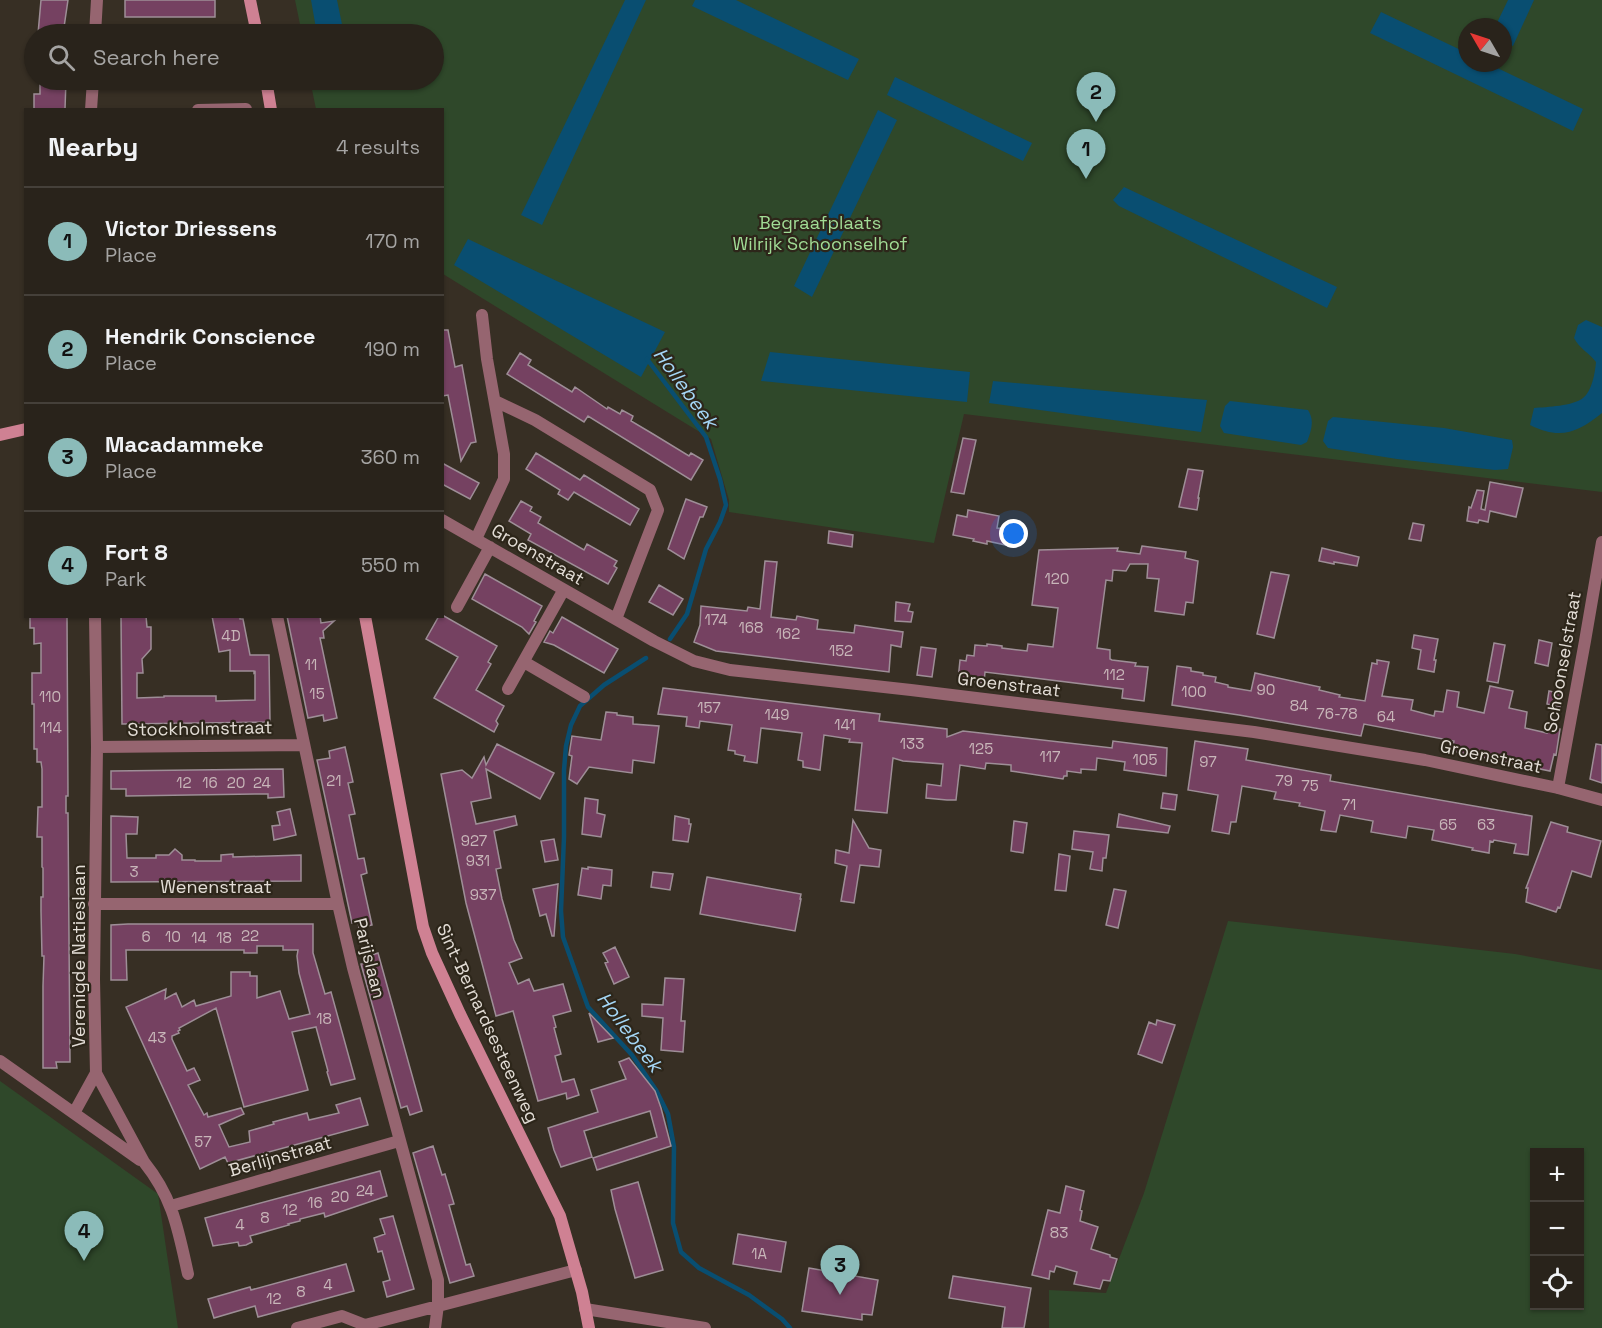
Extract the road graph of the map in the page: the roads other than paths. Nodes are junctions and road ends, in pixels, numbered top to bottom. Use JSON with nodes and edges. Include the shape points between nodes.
{"nodes":[{"id":1,"x":97,"y":0,"type":"edge"},
{"id":2,"x":250,"y":0,"type":"edge"},
{"id":3,"x":96,"y":24,"type":"edge"},
{"id":4,"x":255,"y":24,"type":"edge"},
{"id":5,"x":92,"y":90,"type":"edge"},
{"id":6,"x":268,"y":90,"type":"edge"},
{"id":7,"x":91,"y":108,"type":"edge"},
{"id":8,"x":272,"y":108,"type":"edge"},
{"id":9,"x":482,"y":315,"type":"dead end"},
{"id":10,"x":495,"y":401,"type":"junction"},
{"id":11,"x":24,"y":429,"type":"edge"},
{"id":12,"x":0,"y":435,"type":"edge"},
{"id":13,"x":444,"y":521,"type":"edge"},
{"id":14,"x":476,"y":539,"type":"junction"},
{"id":15,"x":1602,"y":542,"type":"edge"},
{"id":16,"x":490,"y":547,"type":"junction"},
{"id":17,"x":563,"y":591,"type":"junction"},
{"id":18,"x":457,"y":607,"type":"dead end"},
{"id":19,"x":95,"y":618,"type":"edge"},
{"id":20,"x":277,"y":618,"type":"edge"},
{"id":21,"x":365,"y":618,"type":"edge"},
{"id":22,"x":616,"y":619,"type":"junction"},
{"id":23,"x":524,"y":662,"type":"junction"},
{"id":24,"x":508,"y":689,"type":"dead end"},
{"id":25,"x":584,"y":697,"type":"dead end"},
{"id":26,"x":304,"y":744,"type":"junction"},
{"id":27,"x":97,"y":747,"type":"junction"},
{"id":28,"x":1557,"y":788,"type":"junction"},
{"id":29,"x":1602,"y":800,"type":"edge"},
{"id":30,"x":94,"y":904,"type":"junction"},
{"id":31,"x":338,"y":904,"type":"junction"},
{"id":32,"x":0,"y":1061,"type":"edge"},
{"id":33,"x":96,"y":1073,"type":"junction"},
{"id":34,"x":74,"y":1113,"type":"junction"},
{"id":35,"x":399,"y":1140,"type":"junction"},
{"id":36,"x":144,"y":1162,"type":"junction"},
{"id":37,"x":171,"y":1206,"type":"junction"},
{"id":38,"x":576,"y":1270,"type":"junction"},
{"id":39,"x":188,"y":1274,"type":"dead end"},
{"id":40,"x":438,"y":1305,"type":"junction"},
{"id":41,"x":585,"y":1309,"type":"junction"},
{"id":42,"x":297,"y":1328,"type":"edge"},
{"id":43,"x":435,"y":1328,"type":"edge"},
{"id":44,"x":589,"y":1328,"type":"edge"},
{"id":45,"x":705,"y":1328,"type":"edge"}],
"edges":[{"from":1,"to":3,"type":"street"},
{"from":2,"to":4,"type":"main road"},
{"from":5,"to":7,"type":"street"},
{"from":6,"to":8,"type":"main road"},
{"from":9,"to":10,"type":"street"},
{"from":10,"to":14,"type":"street","via":[[504,479]]},
{"from":10,"to":22,"type":"street","via":[[535,420],[650,490],[658,510]]},
{"from":11,"to":12,"type":"main road"},
{"from":13,"to":14,"type":"street","name":"Groenstraat"},
{"from":14,"to":16,"type":"street","name":"Groenstraat"},
{"from":15,"to":28,"type":"street","name":"Schoonselstraat"},
{"from":16,"to":17,"type":"street","name":"Groenstraat"},
{"from":16,"to":18,"type":"street"},
{"from":17,"to":22,"type":"street","name":"Groenstraat"},
{"from":17,"to":23,"type":"street"},
{"from":19,"to":27,"type":"street","name":"Verenigde Natieslaan"},
{"from":20,"to":26,"type":"street","name":"Parijslaan"},
{"from":21,"to":38,"type":"main road","name":"Sint-Bernardsesteenweg","via":[[423,927],[460,1014],[560,1216]]},
{"from":22,"to":28,"type":"street","name":"Groenstraat","via":[[694,661],[730,670],[1254,732],[1425,760]]},
{"from":23,"to":24,"type":"street"},
{"from":23,"to":25,"type":"street"},
{"from":26,"to":27,"type":"street","name":"Stockholmstraat"},
{"from":26,"to":31,"type":"street","name":"Parijslaan"},
{"from":27,"to":30,"type":"street","name":"Verenigde Natieslaan"},
{"from":28,"to":29,"type":"street","name":"Groenstraat"},
{"from":30,"to":31,"type":"street","name":"Wenenstraat"},
{"from":30,"to":33,"type":"street","name":"Verenigde Natieslaan"},
{"from":31,"to":35,"type":"street","name":"Parijslaan"},
{"from":32,"to":34,"type":"street"},
{"from":33,"to":34,"type":"street"},
{"from":33,"to":36,"type":"street","name":"Verenigde Natieslaan"},
{"from":34,"to":36,"type":"street"},
{"from":35,"to":37,"type":"street","name":"Berlijnstraat"},
{"from":35,"to":40,"type":"street","name":"Parijslaan","via":[[438,1280]]},
{"from":36,"to":37,"type":"street","name":"Verenigde Natieslaan"},
{"from":37,"to":39,"type":"street","name":"Verenigde Natieslaan"},
{"from":38,"to":40,"type":"street"},
{"from":38,"to":41,"type":"main road","name":"Sint-Bernardsesteenweg"},
{"from":40,"to":42,"type":"street","via":[[365,1325],[342,1316]]},
{"from":40,"to":43,"type":"street","name":"Parijslaan"},
{"from":41,"to":44,"type":"main road","name":"Sint-Bernardsesteenweg"},
{"from":41,"to":45,"type":"street"}]}
